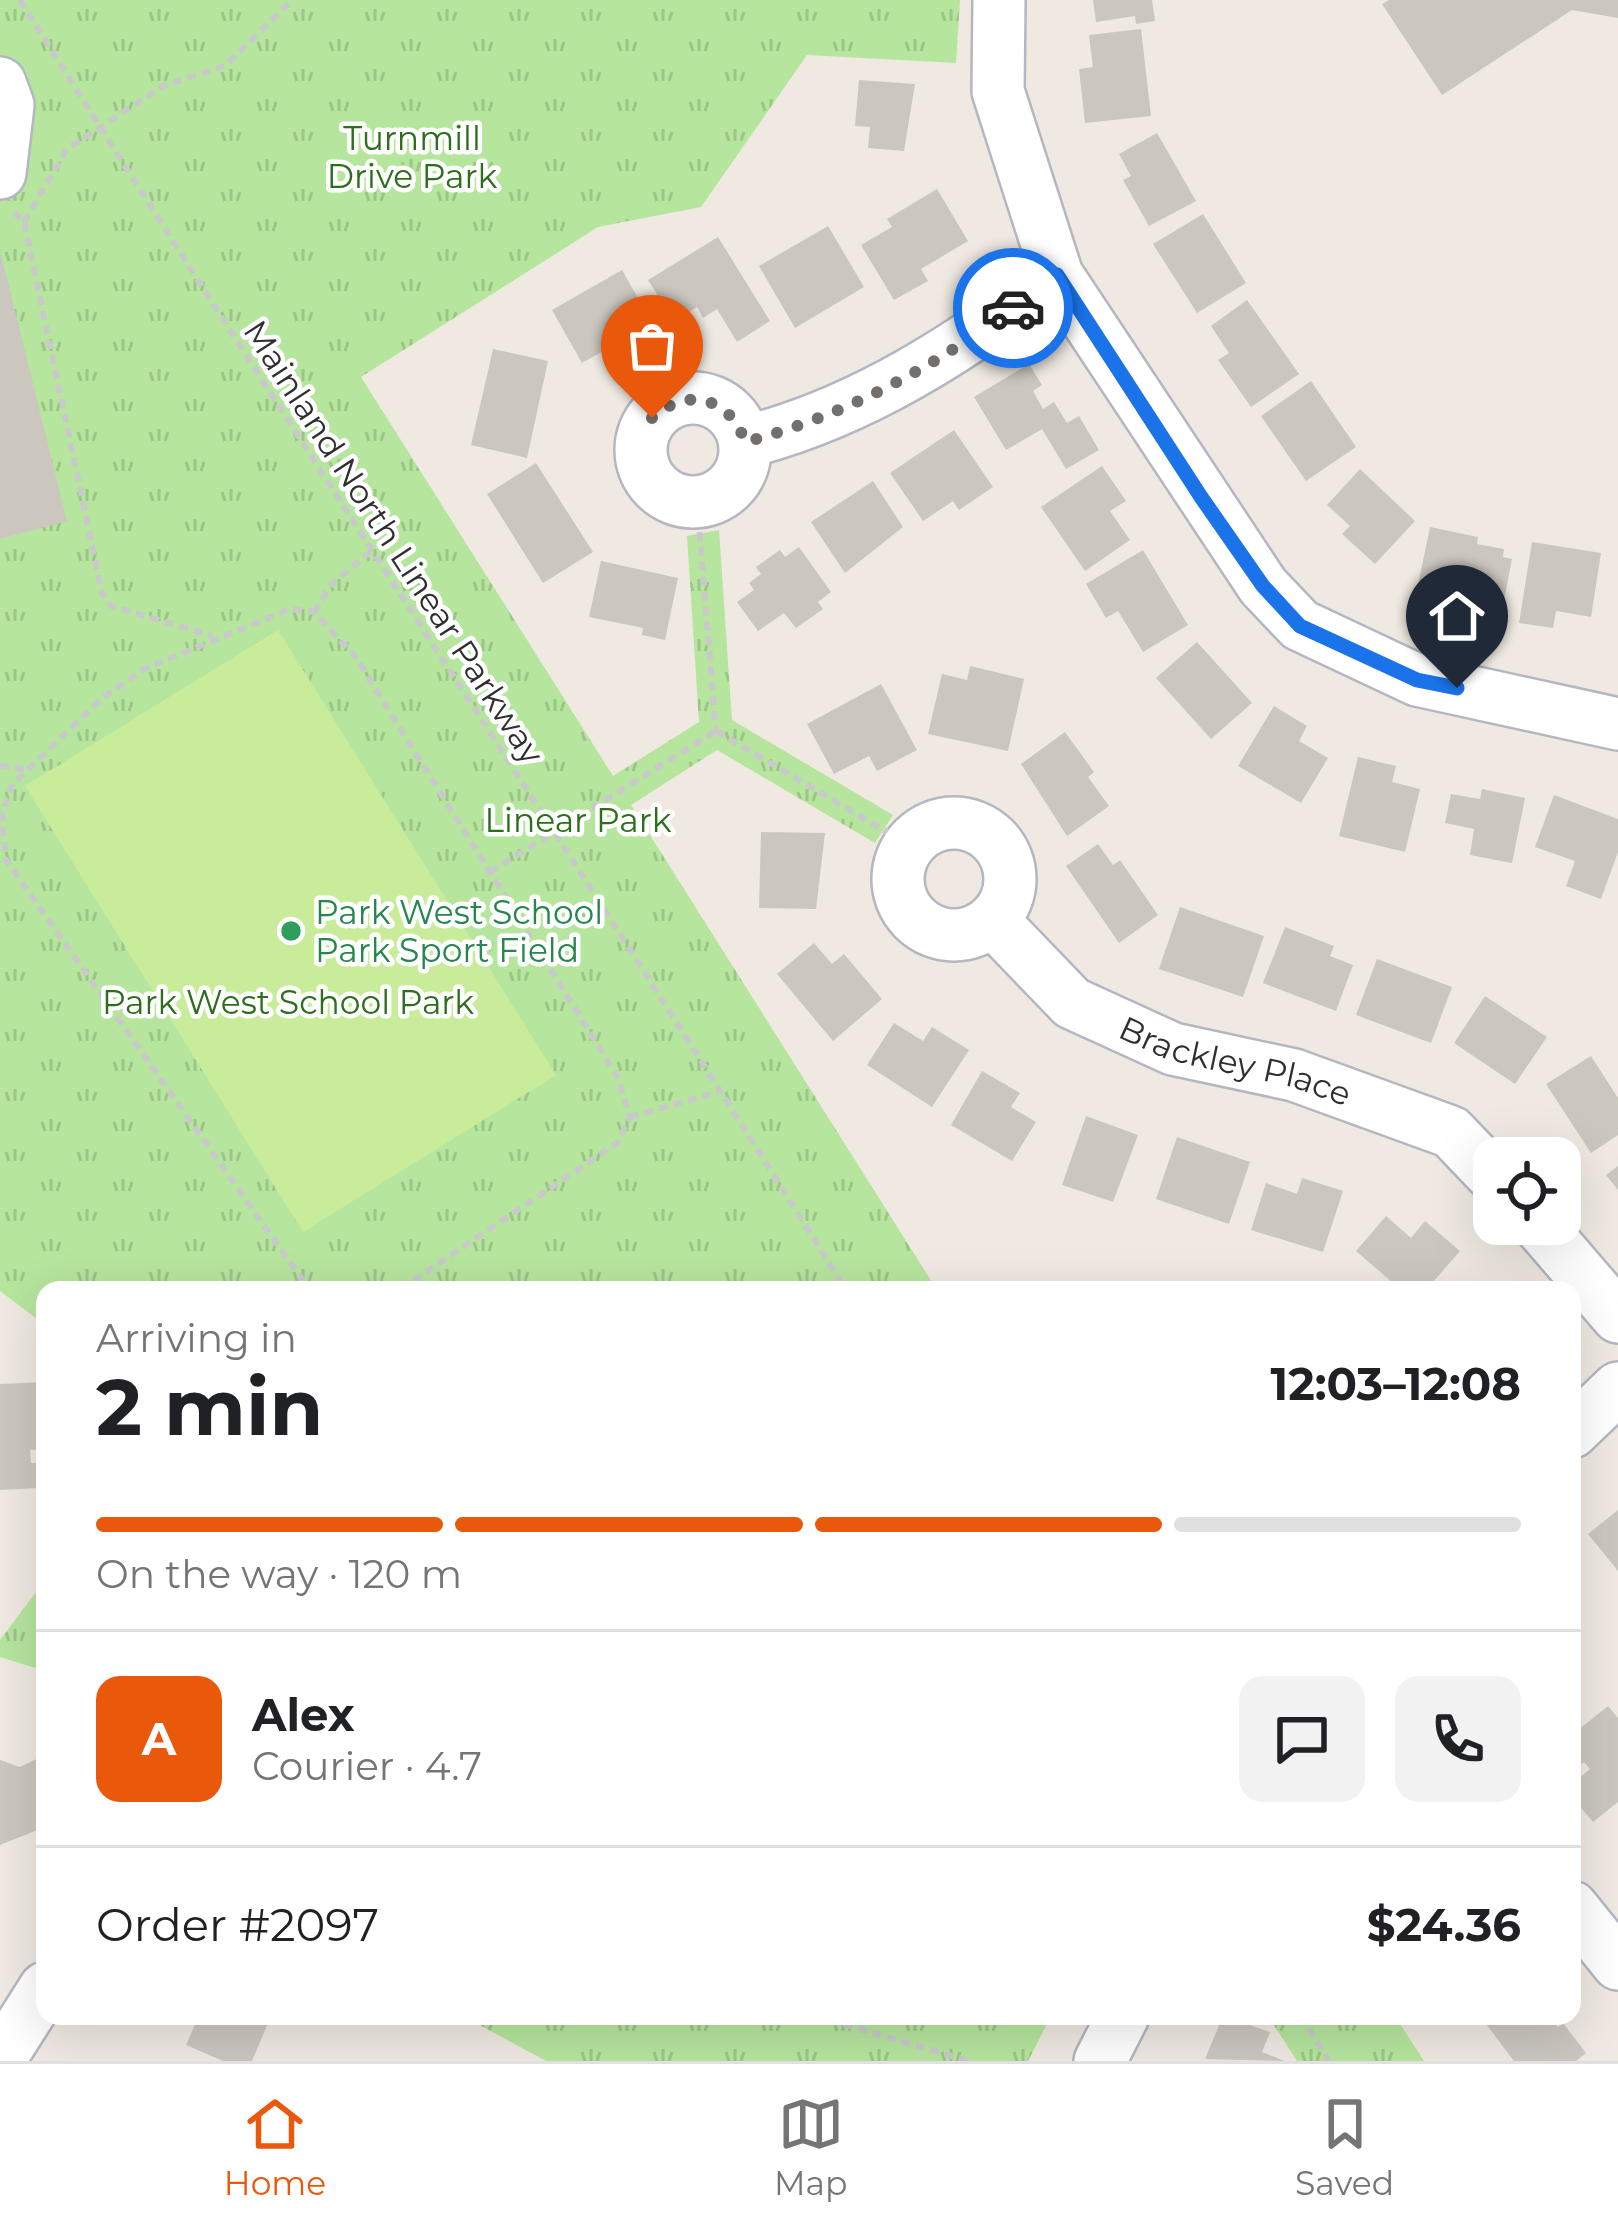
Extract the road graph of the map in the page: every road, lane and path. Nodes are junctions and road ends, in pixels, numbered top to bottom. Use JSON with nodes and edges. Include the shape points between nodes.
{"nodes":[{"id":1,"x":20,"y":0,"type":"edge"},
{"id":2,"x":292,"y":0,"type":"edge"},
{"id":3,"x":999,"y":0,"type":"edge"},
{"id":4,"x":0,"y":83,"type":"edge"},
{"id":5,"x":100,"y":128,"type":"junction"},
{"id":6,"x":6,"y":191,"type":"edge"},
{"id":7,"x":23,"y":222,"type":"junction"},
{"id":8,"x":1057,"y":275,"type":"junction"},
{"id":9,"x":745,"y":442,"type":"junction"},
{"id":10,"x":698,"y":502,"type":"junction"},
{"id":11,"x":370,"y":552,"type":"junction"},
{"id":12,"x":314,"y":612,"type":"junction"},
{"id":13,"x":216,"y":637,"type":"junction"},
{"id":14,"x":1618,"y":724,"type":"edge"},
{"id":15,"x":716,"y":730,"type":"junction"},
{"id":16,"x":0,"y":766,"type":"edge"},
{"id":17,"x":27,"y":769,"type":"junction"},
{"id":18,"x":553,"y":833,"type":"junction"},
{"id":19,"x":909,"y":845,"type":"junction"},
{"id":20,"x":490,"y":872,"type":"junction"},
{"id":21,"x":992,"y":921,"type":"junction"},
{"id":22,"x":722,"y":1091,"type":"junction"},
{"id":23,"x":629,"y":1118,"type":"junction"},
{"id":24,"x":1473,"y":1155,"type":"edge"},
{"id":25,"x":1556,"y":1245,"type":"edge"},
{"id":26,"x":303,"y":1281,"type":"edge"},
{"id":27,"x":411,"y":1281,"type":"edge"},
{"id":28,"x":840,"y":1281,"type":"edge"},
{"id":29,"x":1618,"y":1317,"type":"edge"},
{"id":30,"x":1618,"y":1388,"type":"edge"},
{"id":31,"x":1581,"y":1423,"type":"edge"},
{"id":32,"x":1581,"y":1918,"type":"edge"},
{"id":33,"x":1618,"y":1964,"type":"edge"},
{"id":34,"x":36,"y":2002,"type":"edge"},
{"id":35,"x":846,"y":2025,"type":"edge"},
{"id":36,"x":1118,"y":2025,"type":"edge"},
{"id":37,"x":1307,"y":2025,"type":"edge"},
{"id":38,"x":0,"y":2059,"type":"edge"},
{"id":39,"x":969,"y":2061,"type":"edge"},
{"id":40,"x":1100,"y":2061,"type":"edge"},
{"id":41,"x":1329,"y":2061,"type":"edge"}],
"edges":[{"from":1,"to":5,"type":"path","name":"Mainland North Linear Parkway"},
{"from":2,"to":5,"type":"path","via":[[225,66],[165,85]]},
{"from":3,"to":8,"type":"street","via":[[998,91]]},
{"from":4,"to":6,"type":"street","via":[[8,105]]},
{"from":5,"to":7,"type":"path","via":[[67,149]]},
{"from":5,"to":11,"type":"path","name":"Mainland North Linear Parkway"},
{"from":6,"to":7,"type":"path"},
{"from":7,"to":13,"type":"path","via":[[102,593],[111,607]]},
{"from":8,"to":9,"type":"street","via":[[974,338],[870,395],[805,427]]},
{"from":8,"to":14,"type":"street","via":[[1180,467],[1300,626],[1417,680]]},
{"from":9,"to":10,"type":"street","via":[[739,475]]},
{"from":9,"to":10,"type":"street","via":[[729,412],[698,398],[652,418],[640,450],[644,467],[665,494]]},
{"from":10,"to":15,"type":"path"},
{"from":11,"to":12,"type":"path"},
{"from":11,"to":18,"type":"path","name":"Mainland North Linear Parkway"},
{"from":12,"to":13,"type":"path","via":[[290,609]]},
{"from":12,"to":20,"type":"path","via":[[355,656]]},
{"from":13,"to":17,"type":"path","via":[[143,669]]},
{"from":15,"to":18,"type":"path"},
{"from":15,"to":19,"type":"path"},
{"from":16,"to":17,"type":"path"},
{"from":17,"to":26,"type":"path","via":[[2,814],[6,860]]},
{"from":18,"to":20,"type":"path"},
{"from":18,"to":22,"type":"path","name":"Mainland North Linear Parkway"},
{"from":19,"to":21,"type":"street","via":[[898,880],[923,927],[959,936]]},
{"from":19,"to":21,"type":"street","via":[[940,824],[977,827],[992,838],[1004,852],[1010,889]]},
{"from":20,"to":23,"type":"path","via":[[617,1076]]},
{"from":21,"to":24,"type":"street","name":"Brackley Place","via":[[1072,1003],[1173,1048],[1294,1075],[1451,1132]]},
{"from":22,"to":23,"type":"path"},
{"from":22,"to":28,"type":"path","name":"Mainland North Linear Parkway"},
{"from":23,"to":27,"type":"path","via":[[617,1143]]},
{"from":25,"to":29,"type":"street"},
{"from":30,"to":31,"type":"street"},
{"from":32,"to":33,"type":"street"},
{"from":34,"to":38,"type":"street"},
{"from":35,"to":39,"type":"path"},
{"from":36,"to":40,"type":"street"},
{"from":37,"to":41,"type":"path"}]}
